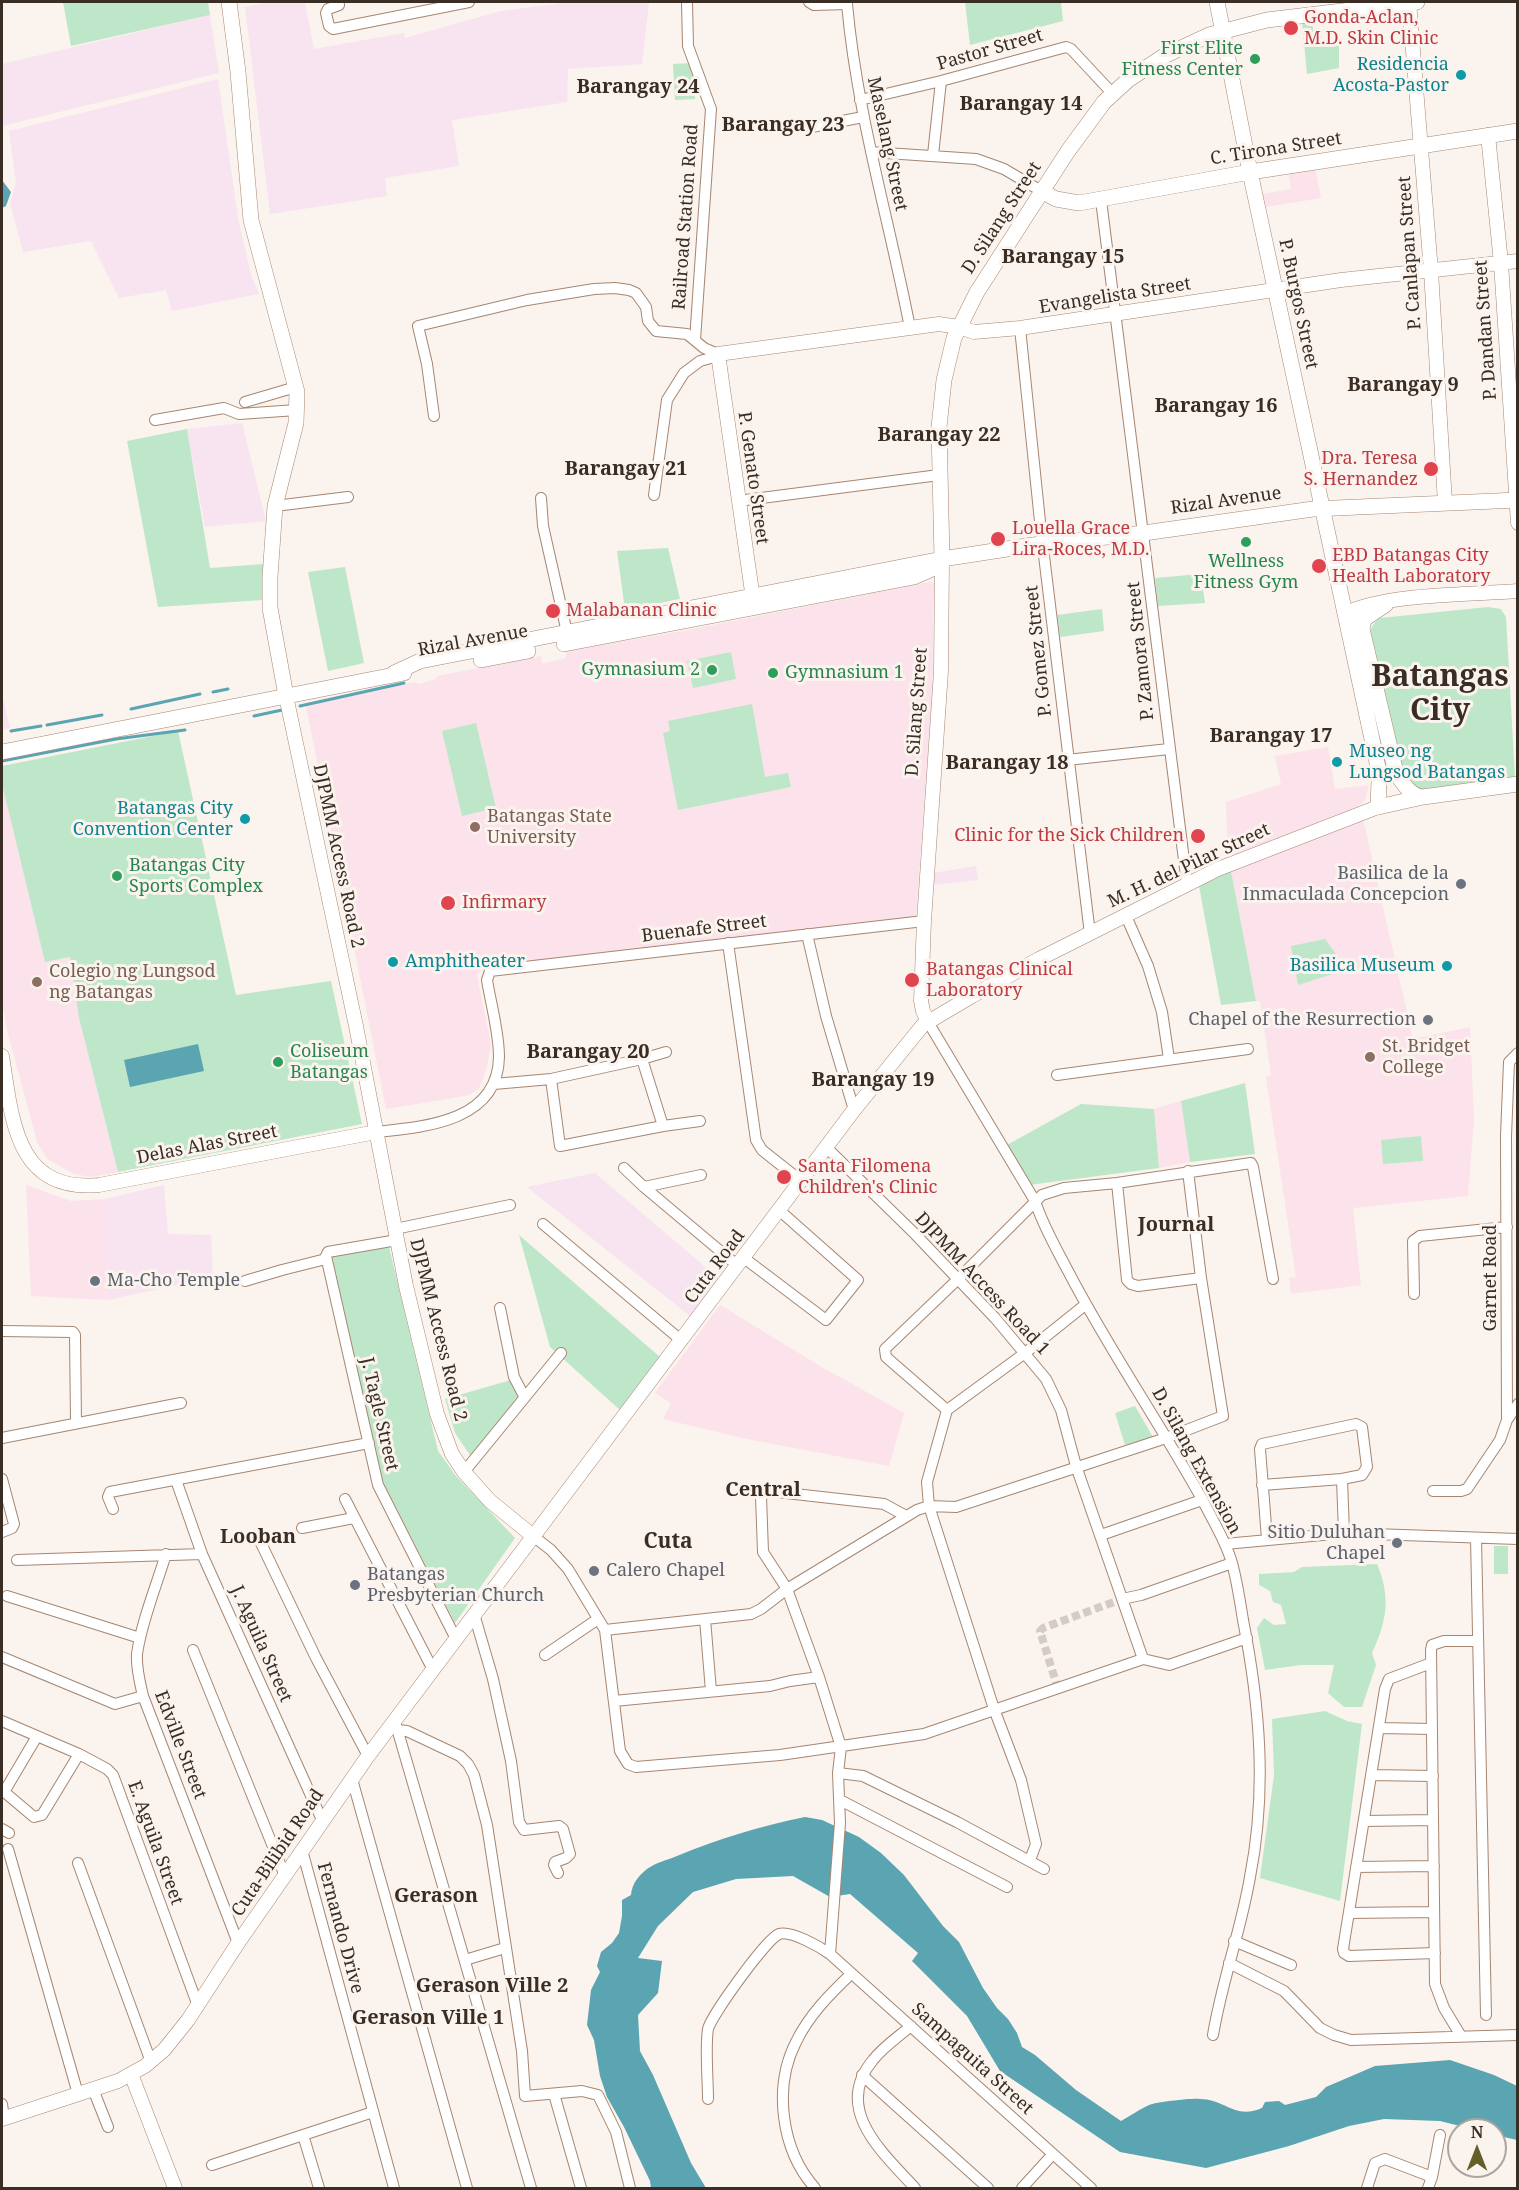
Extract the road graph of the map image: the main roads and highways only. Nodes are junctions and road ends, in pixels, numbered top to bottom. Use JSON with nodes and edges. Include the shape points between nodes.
{"nodes":[{"id":1,"x":229,"y":2,"type":"edge"},
{"id":2,"x":1216,"y":2,"type":"edge"},
{"id":3,"x":1412,"y":2,"type":"edge"},
{"id":4,"x":1223,"y":31,"type":"junction"},
{"id":5,"x":1518,"y":130,"type":"edge"},
{"id":6,"x":1250,"y":172,"type":"junction"},
{"id":7,"x":1043,"y":192,"type":"junction"},
{"id":8,"x":1516,"y":500,"type":"edge"},
{"id":9,"x":1324,"y":508,"type":"junction"},
{"id":10,"x":942,"y":559,"type":"junction"},
{"id":11,"x":1346,"y":613,"type":"junction"},
{"id":12,"x":286,"y":696,"type":"junction"},
{"id":13,"x":2,"y":752,"type":"edge"},
{"id":14,"x":1399,"y":777,"type":"junction"},
{"id":15,"x":1379,"y":781,"type":"junction"},
{"id":16,"x":1518,"y":784,"type":"edge"},
{"id":17,"x":1423,"y":797,"type":"junction"},
{"id":18,"x":1378,"y":807,"type":"joint"}],
"edges":[{"from":1,"to":12,"type":"main road","via":[[250,220],[296,387],[296,423],[275,506],[270,577],[270,608]]},
{"from":2,"to":4,"type":"main road","name":"P. Burgos Street"},
{"from":3,"to":4,"type":"main road","name":"D. Silang Street","via":[[1267,20]]},
{"from":4,"to":6,"type":"main road","name":"P. Burgos Street"},
{"from":4,"to":7,"type":"main road","name":"D. Silang Street","via":[[1164,56],[1112,93]]},
{"from":5,"to":6,"type":"main road","name":"C. Tirona Street"},
{"from":6,"to":7,"type":"main road","name":"C. Tirona Street","via":[[1080,203]]},
{"from":6,"to":9,"type":"main road","name":"P. Burgos Street"},
{"from":7,"to":10,"type":"main road","name":"D. Silang Street","via":[[977,292],[949,353],[939,427]]},
{"from":8,"to":9,"type":"main road","name":"Rizal Avenue"},
{"from":9,"to":10,"type":"main road","name":"Rizal Avenue"},
{"from":9,"to":11,"type":"main road","name":"P. Burgos Street"},
{"from":10,"to":12,"type":"main road","name":"Rizal Avenue","via":[[568,638],[420,661],[394,673]]},
{"from":11,"to":14,"type":"main road","via":[[1362,629]]},
{"from":11,"to":15,"type":"main road","name":"P. Burgos Street"},
{"from":12,"to":13,"type":"main road","name":"Rizal Avenue"},
{"from":14,"to":15,"type":"main road"},
{"from":14,"to":17,"type":"main road","via":[[1411,792]]},
{"from":15,"to":18,"type":"main road","name":"P. Burgos Street"},
{"from":16,"to":17,"type":"main road","name":"M. H. del Pilar Street"},
{"from":17,"to":18,"type":"main road","name":"M. H. del Pilar Street"}]}
